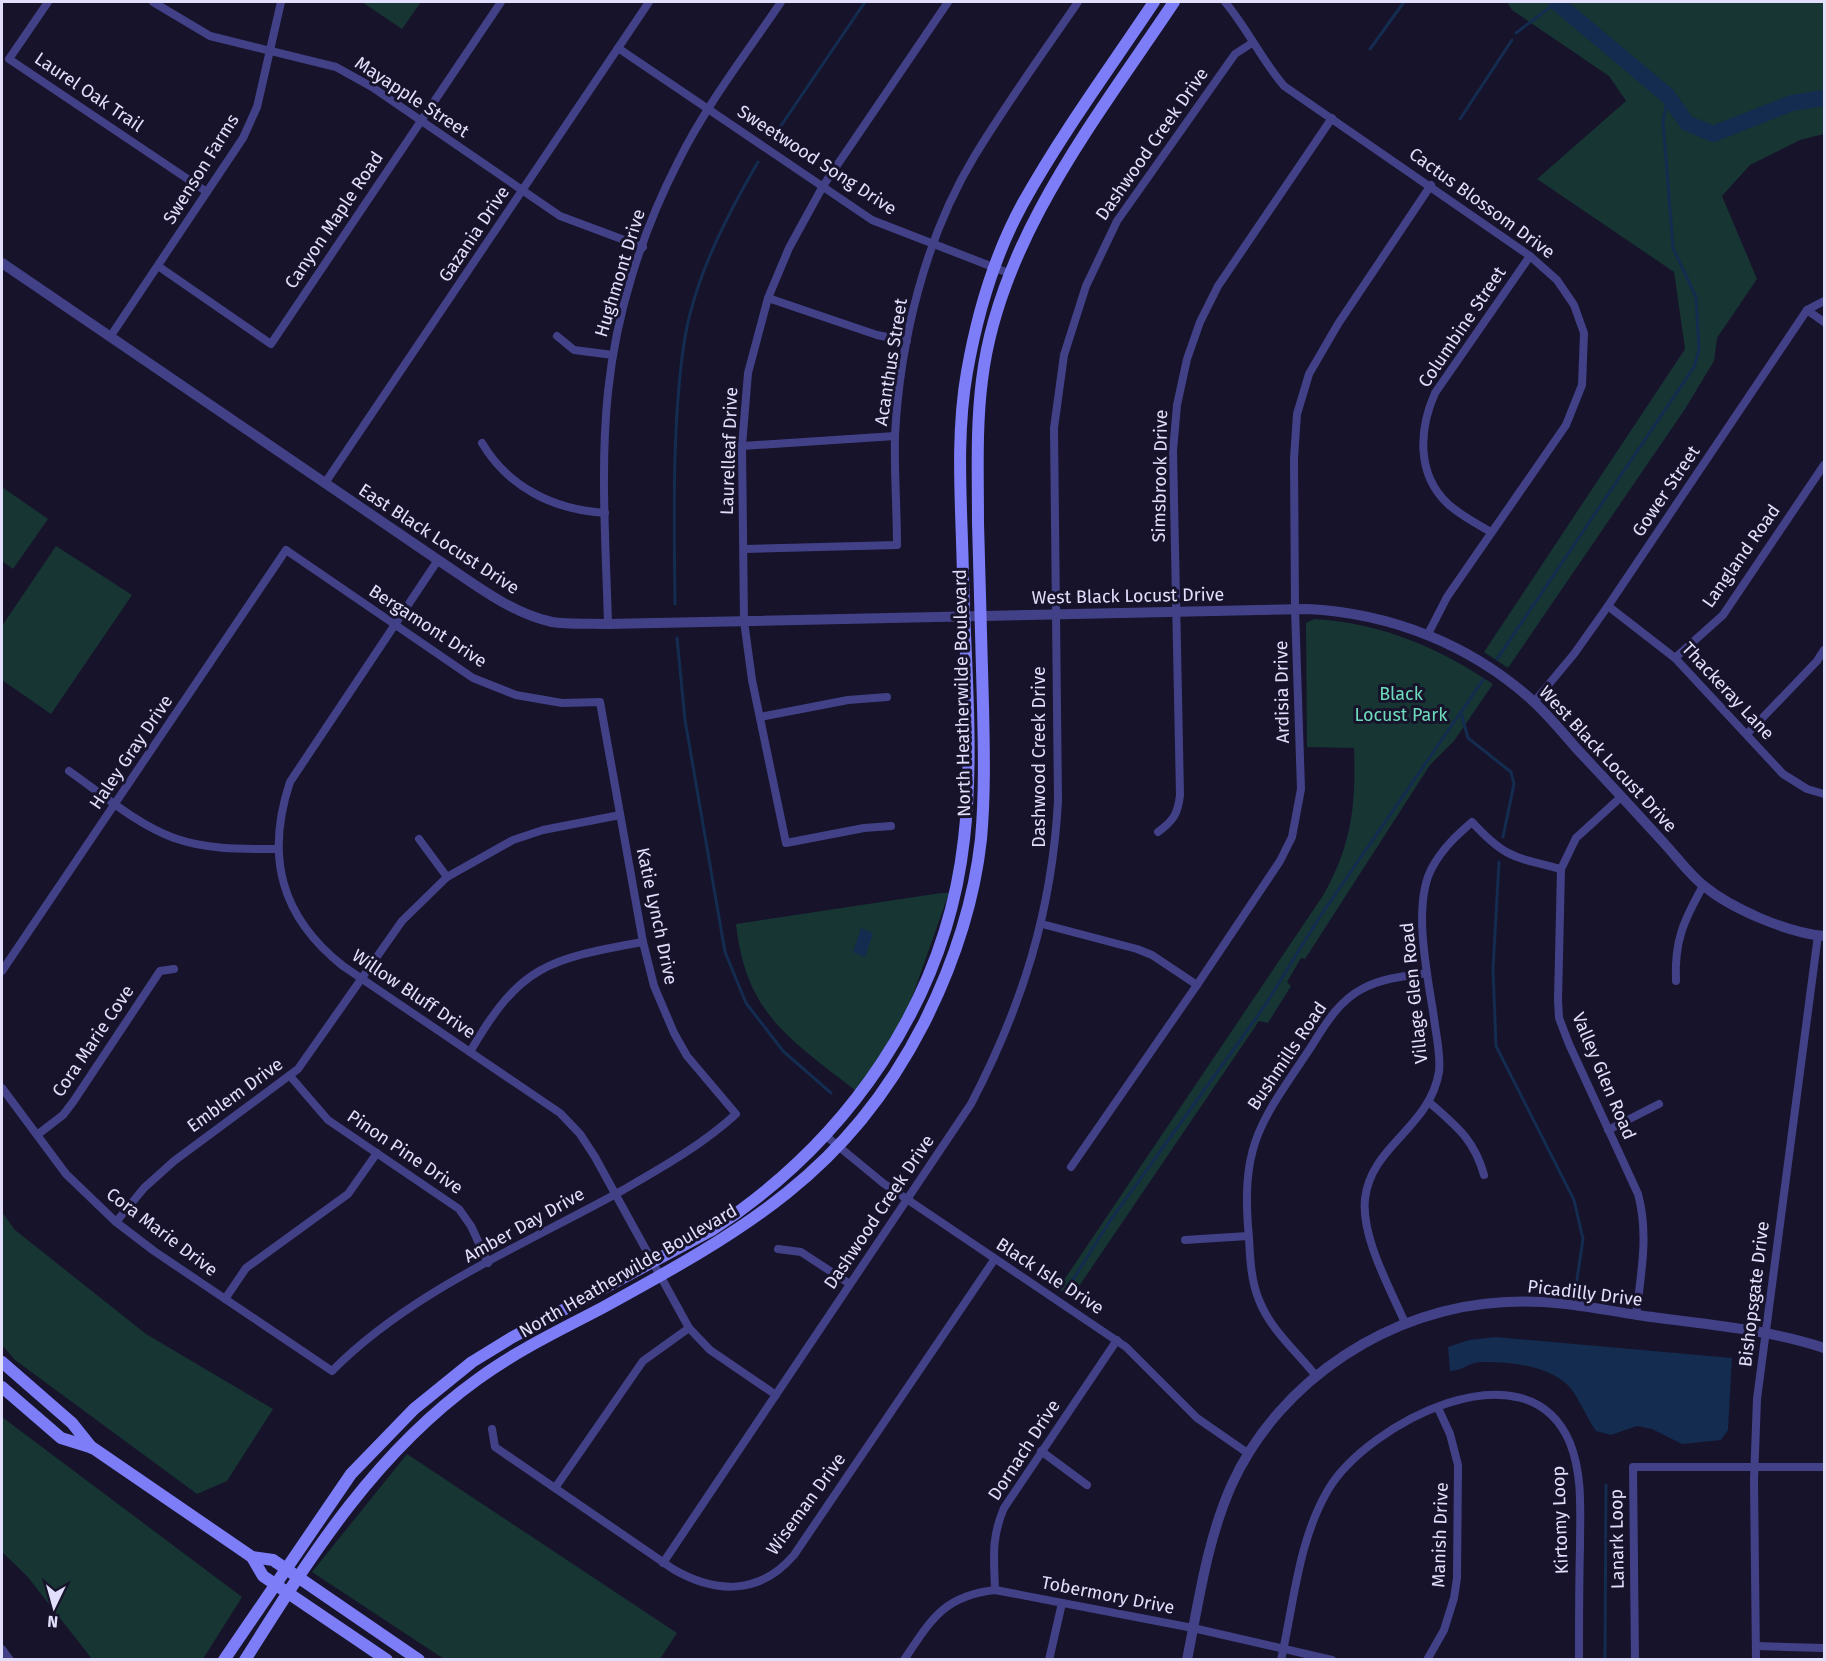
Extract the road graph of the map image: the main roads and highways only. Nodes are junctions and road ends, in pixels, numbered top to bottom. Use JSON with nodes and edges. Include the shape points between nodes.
{"nodes":[{"id":1,"x":1155,"y":2,"type":"edge"},
{"id":2,"x":1174,"y":2,"type":"edge"},
{"id":3,"x":2,"y":1362,"type":"edge"},
{"id":4,"x":2,"y":1388,"type":"edge"},
{"id":5,"x":93,"y":1449,"type":"junction"},
{"id":6,"x":351,"y":1474,"type":"junction"},
{"id":7,"x":354,"y":1498,"type":"junction"},
{"id":8,"x":252,"y":1557,"type":"junction"},
{"id":9,"x":285,"y":1568,"type":"junction"},
{"id":10,"x":298,"y":1577,"type":"junction"},
{"id":11,"x":274,"y":1584,"type":"junction"},
{"id":12,"x":288,"y":1593,"type":"junction"},
{"id":13,"x":224,"y":1659,"type":"edge"},
{"id":14,"x":245,"y":1659,"type":"edge"},
{"id":15,"x":387,"y":1659,"type":"edge"},
{"id":16,"x":419,"y":1659,"type":"edge"}],
"edges":[{"from":1,"to":6,"type":"main road","name":"North Heatherwilde Boulevard","via":[[1021,206],[975,332],[966,377],[961,460],[964,839],[937,955],[906,1022],[865,1090],[826,1136],[738,1213],[472,1362],[414,1409]]},
{"from":2,"to":7,"type":"main road","name":"North Heatherwilde Boulevard","via":[[1036,214],[991,336],[982,379],[977,461],[981,841],[970,903],[953,960],[921,1028],[878,1100],[837,1148],[771,1208],[482,1376],[425,1421]]},
{"from":3,"to":5,"type":"main road","via":[[72,1423]]},
{"from":4,"to":5,"type":"main road","via":[[61,1438]]},
{"from":5,"to":8,"type":"main road"},
{"from":6,"to":7,"type":"main road","via":[[356,1478]]},
{"from":6,"to":9,"type":"main road","name":"North Heatherwilde Boulevard"},
{"from":7,"to":10,"type":"main road","name":"North Heatherwilde Boulevard"},
{"from":8,"to":9,"type":"main road","via":[[273,1560]]},
{"from":8,"to":11,"type":"main road","via":[[263,1576]]},
{"from":9,"to":10,"type":"main road"},
{"from":9,"to":11,"type":"main road","name":"North Heatherwilde Boulevard"},
{"from":10,"to":12,"type":"main road","name":"North Heatherwilde Boulevard"},
{"from":10,"to":16,"type":"main road"},
{"from":11,"to":12,"type":"main road"},
{"from":11,"to":13,"type":"main road","name":"North Heatherwilde Boulevard"},
{"from":12,"to":14,"type":"main road","name":"North Heatherwilde Boulevard"},
{"from":12,"to":15,"type":"main road"}]}
